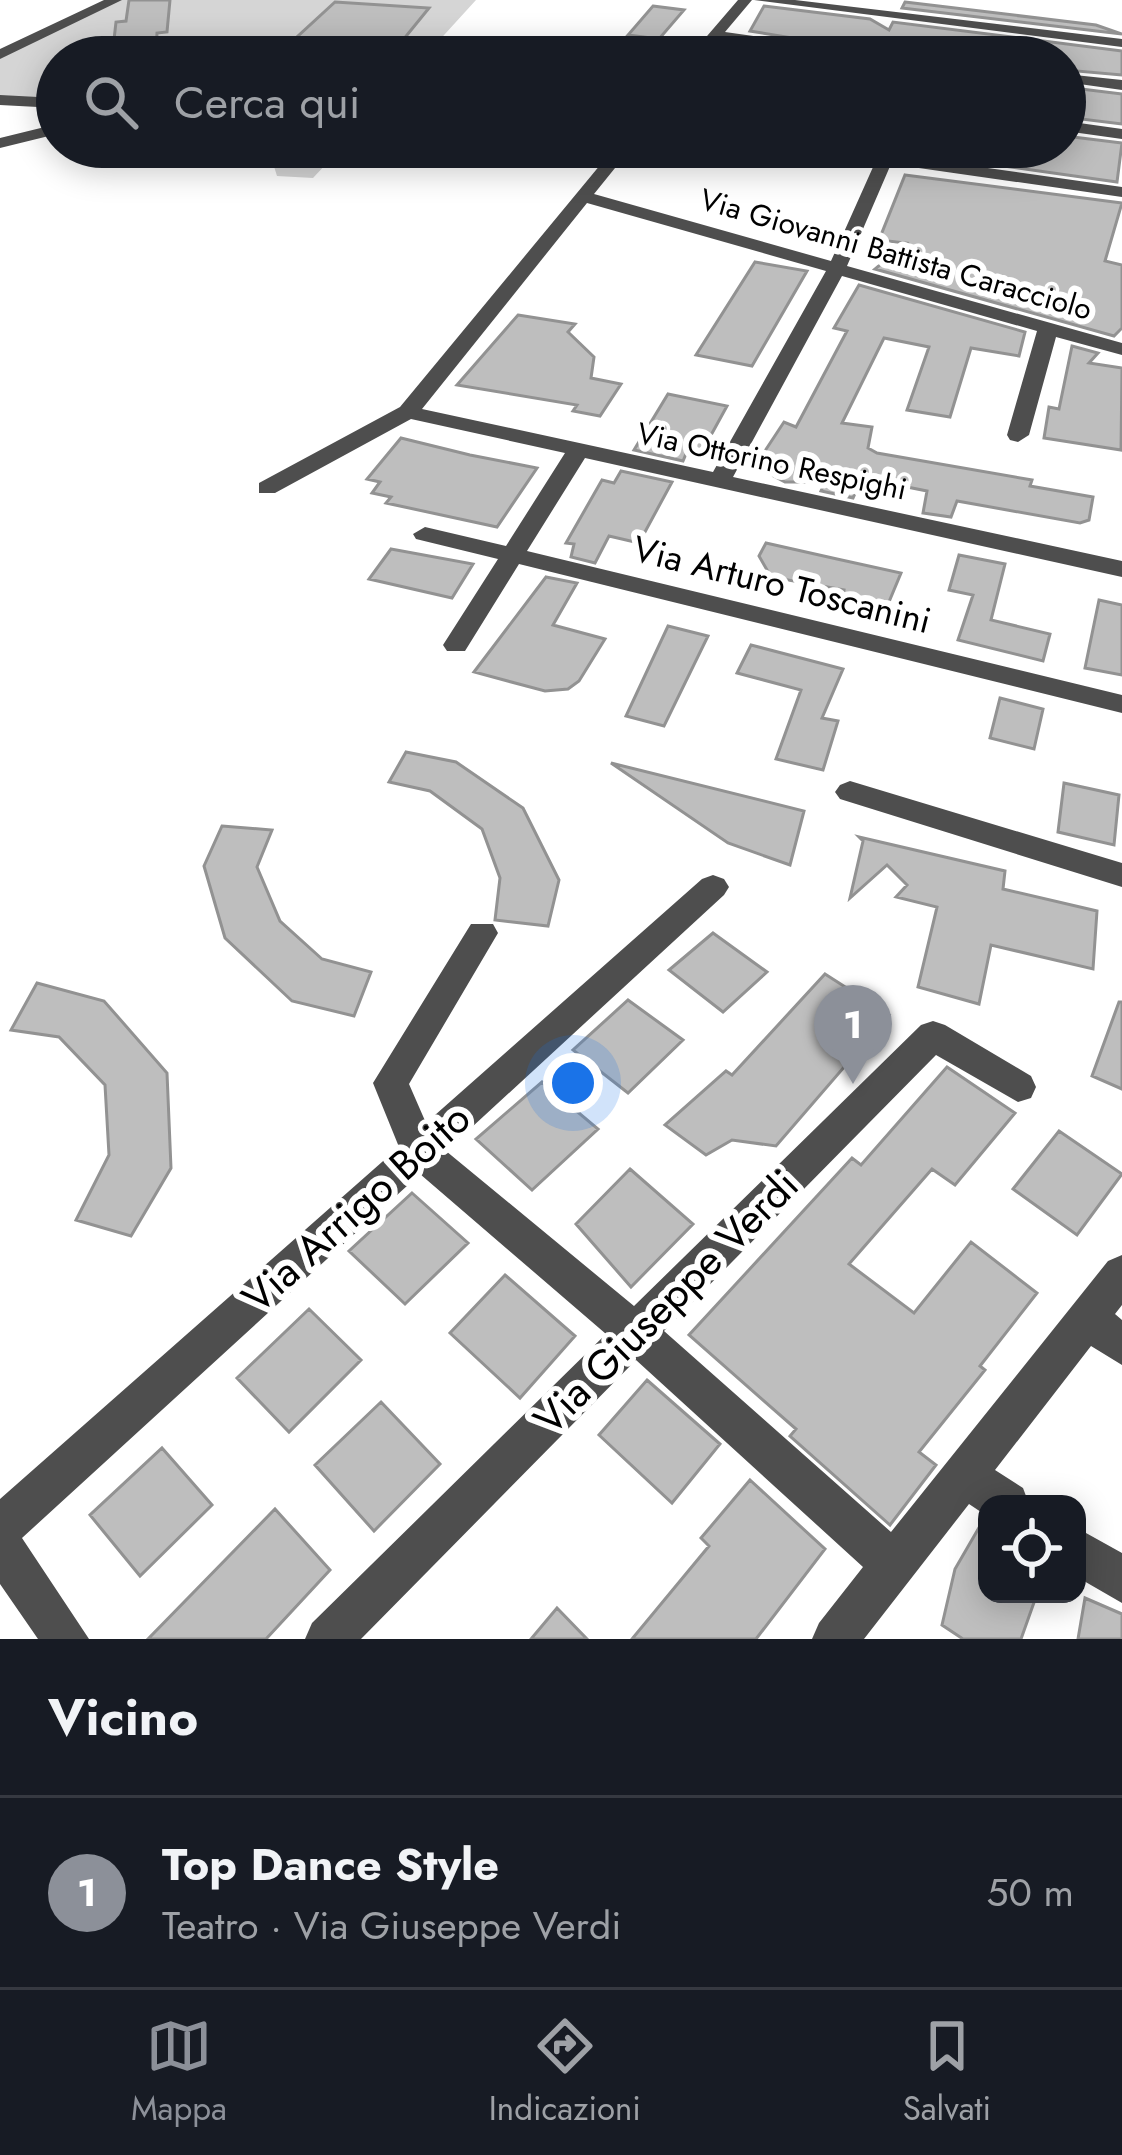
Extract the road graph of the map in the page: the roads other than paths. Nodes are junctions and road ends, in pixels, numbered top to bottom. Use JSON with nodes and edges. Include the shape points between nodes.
{"nodes":[{"id":1,"x":115,"y":0,"type":"edge"},
{"id":2,"x":745,"y":0,"type":"edge"},
{"id":3,"x":760,"y":0,"type":"edge"},
{"id":4,"x":714,"y":34,"type":"joint"},
{"id":5,"x":41,"y":36,"type":"edge"},
{"id":6,"x":730,"y":36,"type":"edge"},
{"id":7,"x":1063,"y":36,"type":"edge"},
{"id":8,"x":36,"y":39,"type":"edge"},
{"id":9,"x":1086,"y":39,"type":"edge"},
{"id":10,"x":33,"y":40,"type":"junction"},
{"id":11,"x":36,"y":40,"type":"edge"},
{"id":12,"x":1122,"y":43,"type":"edge"},
{"id":13,"x":0,"y":55,"type":"edge"},
{"id":14,"x":1122,"y":85,"type":"edge"},
{"id":15,"x":0,"y":100,"type":"edge"},
{"id":16,"x":36,"y":102,"type":"edge"},
{"id":17,"x":1086,"y":106,"type":"edge"},
{"id":18,"x":1086,"y":112,"type":"edge"},
{"id":19,"x":36,"y":134,"type":"edge"},
{"id":20,"x":1122,"y":134,"type":"edge"},
{"id":21,"x":0,"y":142,"type":"edge"},
{"id":22,"x":607,"y":168,"type":"edge"},
{"id":23,"x":880,"y":168,"type":"edge"},
{"id":24,"x":977,"y":168,"type":"edge"},
{"id":25,"x":1122,"y":192,"type":"edge"},
{"id":26,"x":584,"y":197,"type":"junction"},
{"id":27,"x":837,"y":268,"type":"junction"},
{"id":28,"x":1048,"y":328,"type":"junction"},
{"id":29,"x":1122,"y":349,"type":"edge"},
{"id":30,"x":408,"y":412,"type":"junction"},
{"id":31,"x":1018,"y":435,"type":"dead end"},
{"id":32,"x":579,"y":449,"type":"junction"},
{"id":33,"x":720,"y":480,"type":"junction"},
{"id":34,"x":267,"y":488,"type":"dead end"},
{"id":35,"x":425,"y":534,"type":"dead end"},
{"id":36,"x":512,"y":555,"type":"junction"},
{"id":37,"x":1122,"y":569,"type":"edge"},
{"id":38,"x":455,"y":645,"type":"dead end"},
{"id":39,"x":1122,"y":704,"type":"edge"},
{"id":40,"x":850,"y":792,"type":"dead end"},
{"id":41,"x":1122,"y":875,"type":"edge"},
{"id":42,"x":713,"y":887,"type":"dead end"},
{"id":43,"x":482,"y":933,"type":"dead end"},
{"id":44,"x":1018,"y":1088,"type":"dead end"},
{"id":45,"x":419,"y":1151,"type":"junction"},
{"id":46,"x":1122,"y":1274,"type":"edge"},
{"id":47,"x":1087,"y":1318,"type":"junction"},
{"id":48,"x":635,"y":1332,"type":"junction"},
{"id":49,"x":1122,"y":1345,"type":"edge"},
{"id":50,"x":964,"y":1475,"type":"junction"},
{"id":51,"x":994,"y":1495,"type":"edge"},
{"id":52,"x":0,"y":1529,"type":"edge"},
{"id":53,"x":0,"y":1545,"type":"edge"},
{"id":54,"x":1086,"y":1556,"type":"edge"},
{"id":55,"x":894,"y":1565,"type":"junction"},
{"id":56,"x":1122,"y":1580,"type":"edge"},
{"id":57,"x":66,"y":1639,"type":"edge"},
{"id":58,"x":328,"y":1639,"type":"edge"},
{"id":59,"x":836,"y":1639,"type":"edge"}],
"edges":[{"from":1,"to":5,"type":"street"},
{"from":2,"to":4,"type":"street"},
{"from":3,"to":7,"type":"street"},
{"from":4,"to":6,"type":"street"},
{"from":8,"to":10,"type":"street"},
{"from":9,"to":12,"type":"street"},
{"from":10,"to":11,"type":"street"},
{"from":10,"to":13,"type":"street"},
{"from":14,"to":17,"type":"street"},
{"from":15,"to":16,"type":"street"},
{"from":18,"to":20,"type":"street"},
{"from":19,"to":21,"type":"street"},
{"from":22,"to":26,"type":"street"},
{"from":23,"to":27,"type":"street"},
{"from":24,"to":25,"type":"street"},
{"from":26,"to":27,"type":"street","name":"Via Giovanni Battista Caracciolo"},
{"from":26,"to":30,"type":"street"},
{"from":27,"to":28,"type":"street","name":"Via Giovanni Battista Caracciolo"},
{"from":27,"to":33,"type":"street"},
{"from":28,"to":29,"type":"street","name":"Via Giovanni Battista Caracciolo"},
{"from":28,"to":31,"type":"street"},
{"from":30,"to":32,"type":"street","name":"Via Ottorino Respighi"},
{"from":30,"to":34,"type":"street"},
{"from":32,"to":33,"type":"street","name":"Via Ottorino Respighi"},
{"from":32,"to":36,"type":"street"},
{"from":33,"to":37,"type":"street","name":"Via Ottorino Respighi"},
{"from":35,"to":36,"type":"street","name":"Via Arturo Toscanini"},
{"from":36,"to":38,"type":"street"},
{"from":36,"to":39,"type":"street","name":"Via Arturo Toscanini"},
{"from":40,"to":41,"type":"street"},
{"from":42,"to":45,"type":"street","name":"Via Arrigo Boito"},
{"from":43,"to":45,"type":"street","via":[[391,1083]]},
{"from":44,"to":48,"type":"street","name":"Via Giuseppe Verdi","via":[[933,1035]]},
{"from":45,"to":48,"type":"street"},
{"from":45,"to":52,"type":"street","name":"Via Arrigo Boito"},
{"from":46,"to":47,"type":"street"},
{"from":47,"to":49,"type":"street"},
{"from":47,"to":50,"type":"street"},
{"from":48,"to":55,"type":"street"},
{"from":48,"to":58,"type":"street","name":"Via Giuseppe Verdi"},
{"from":50,"to":51,"type":"street"},
{"from":50,"to":55,"type":"street"},
{"from":53,"to":57,"type":"street"},
{"from":54,"to":56,"type":"street"},
{"from":55,"to":59,"type":"street"}]}
